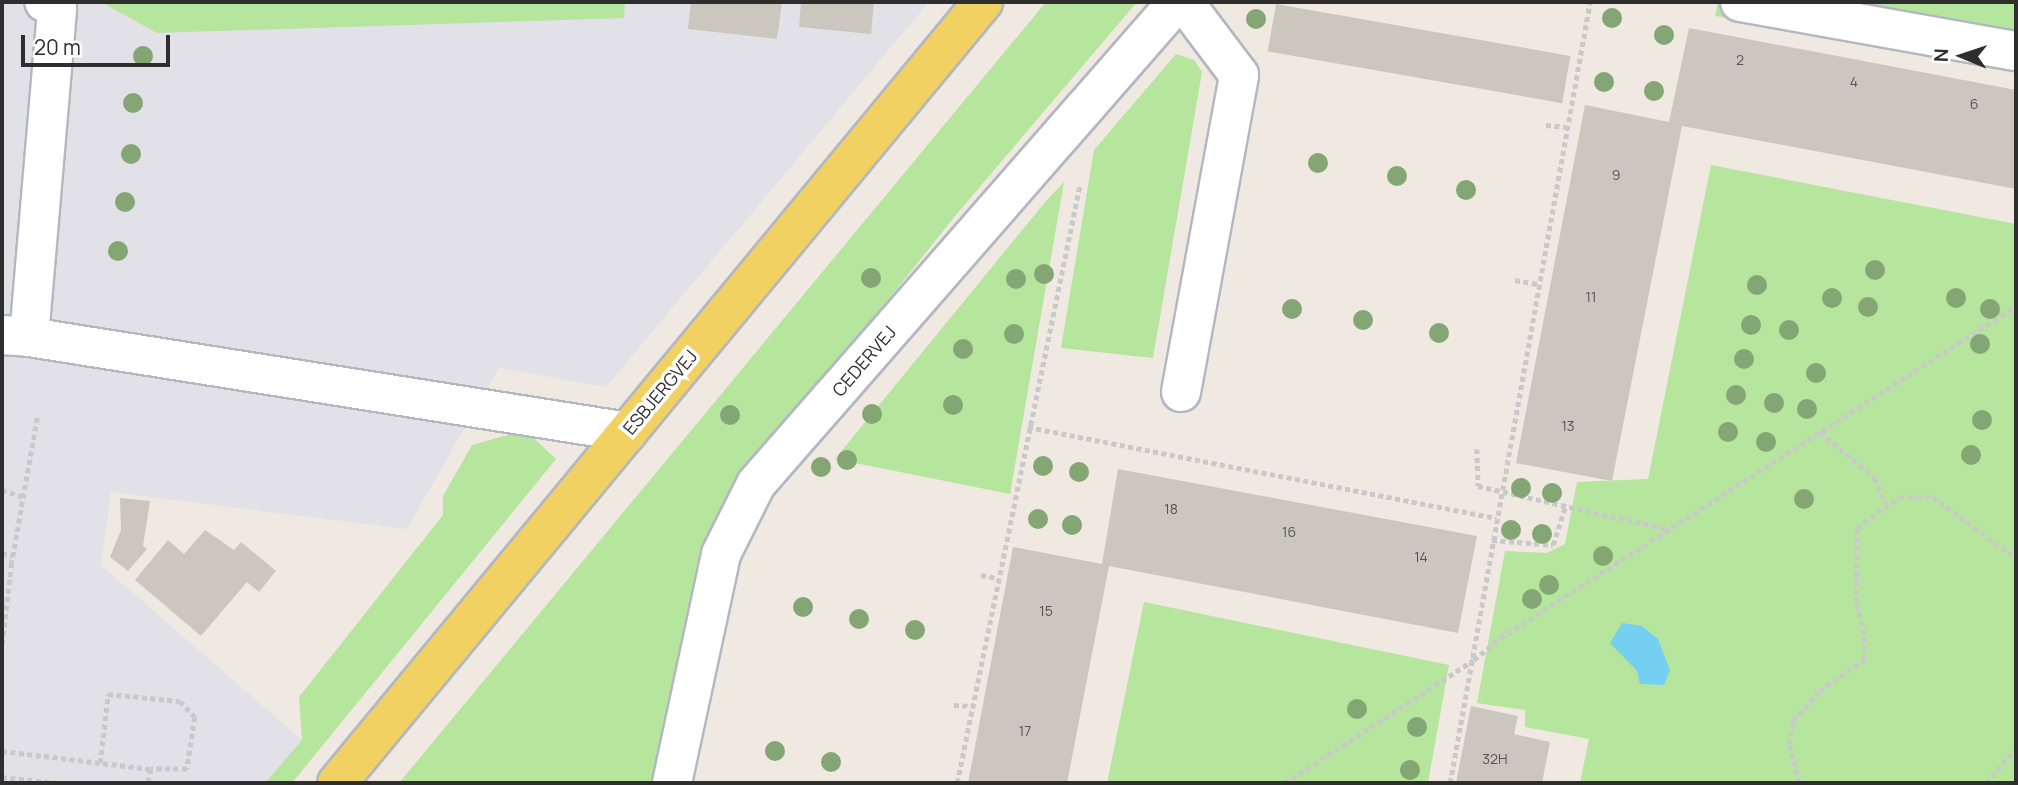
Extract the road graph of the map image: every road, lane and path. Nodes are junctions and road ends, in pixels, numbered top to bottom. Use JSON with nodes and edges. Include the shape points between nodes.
{"nodes":[{"id":1,"x":44,"y":2,"type":"edge"},
{"id":2,"x":983,"y":2,"type":"edge"},
{"id":3,"x":1177,"y":2,"type":"edge"},
{"id":4,"x":1184,"y":2,"type":"edge"},
{"id":5,"x":1590,"y":2,"type":"edge"},
{"id":6,"x":1740,"y":2,"type":"edge"},
{"id":7,"x":2016,"y":51,"type":"edge"},
{"id":8,"x":1546,"y":125,"type":"dead end"},
{"id":9,"x":1566,"y":127,"type":"junction"},
{"id":10,"x":1084,"y":170,"type":"dead end"},
{"id":11,"x":1515,"y":280,"type":"dead end"},
{"id":12,"x":1538,"y":284,"type":"junction"},
{"id":13,"x":2016,"y":306,"type":"edge"},
{"id":14,"x":15,"y":336,"type":"edge"},
{"id":15,"x":1181,"y":392,"type":"dead end"},
{"id":16,"x":37,"y":417,"type":"dead end"},
{"id":17,"x":1028,"y":427,"type":"junction"},
{"id":18,"x":628,"y":432,"type":"junction"},
{"id":19,"x":1820,"y":432,"type":"junction"},
{"id":20,"x":1477,"y":449,"type":"dead end"},
{"id":21,"x":2,"y":490,"type":"edge"},
{"id":22,"x":1500,"y":490,"type":"junction"},
{"id":23,"x":26,"y":498,"type":"junction"},
{"id":24,"x":1885,"y":503,"type":"junction"},
{"id":25,"x":1566,"y":504,"type":"junction"},
{"id":26,"x":1496,"y":518,"type":"junction"},
{"id":27,"x":1669,"y":529,"type":"junction"},
{"id":28,"x":1492,"y":540,"type":"junction"},
{"id":29,"x":2,"y":553,"type":"edge"},
{"id":30,"x":13,"y":556,"type":"junction"},
{"id":31,"x":2016,"y":558,"type":"edge"},
{"id":32,"x":981,"y":575,"type":"dead end"},
{"id":33,"x":996,"y":578,"type":"junction"},
{"id":34,"x":2,"y":644,"type":"edge"},
{"id":35,"x":1474,"y":660,"type":"junction"},
{"id":36,"x":954,"y":705,"type":"dead end"},
{"id":37,"x":972,"y":706,"type":"junction"},
{"id":38,"x":2016,"y":748,"type":"edge"},
{"id":39,"x":2,"y":751,"type":"edge"},
{"id":40,"x":100,"y":763,"type":"junction"},
{"id":41,"x":151,"y":769,"type":"junction"},
{"id":42,"x":2,"y":777,"type":"edge"},
{"id":43,"x":58,"y":783,"type":"edge"},
{"id":44,"x":148,"y":783,"type":"edge"},
{"id":45,"x":337,"y":783,"type":"edge"},
{"id":46,"x":672,"y":783,"type":"edge"},
{"id":47,"x":957,"y":783,"type":"edge"},
{"id":48,"x":1285,"y":783,"type":"edge"},
{"id":49,"x":1450,"y":783,"type":"edge"},
{"id":50,"x":1799,"y":783,"type":"edge"},
{"id":51,"x":1986,"y":783,"type":"edge"}],
"edges":[{"from":1,"to":14,"type":"street","via":[[57,8]]},
{"from":2,"to":18,"type":"main road","name":"ESBJERGVEJ"},
{"from":3,"to":46,"type":"street","name":"CEDERVEJ","via":[[756,484],[721,554]]},
{"from":4,"to":15,"type":"street","via":[[1239,75]]},
{"from":5,"to":9,"type":"path"},
{"from":6,"to":7,"type":"street"},
{"from":8,"to":9,"type":"path"},
{"from":9,"to":12,"type":"path"},
{"from":10,"to":17,"type":"path"},
{"from":11,"to":12,"type":"path"},
{"from":12,"to":22,"type":"path"},
{"from":13,"to":19,"type":"path"},
{"from":14,"to":18,"type":"street"},
{"from":16,"to":23,"type":"path"},
{"from":17,"to":26,"type":"path"},
{"from":17,"to":33,"type":"path"},
{"from":18,"to":45,"type":"main road","name":"ESBJERGVEJ"},
{"from":19,"to":24,"type":"path","via":[[1875,478]]},
{"from":19,"to":27,"type":"path"},
{"from":20,"to":22,"type":"path","via":[[1478,486]]},
{"from":21,"to":23,"type":"path"},
{"from":22,"to":25,"type":"path"},
{"from":22,"to":26,"type":"path"},
{"from":23,"to":30,"type":"path"},
{"from":24,"to":31,"type":"path","via":[[1899,497],[1933,497]]},
{"from":24,"to":50,"type":"path","via":[[1857,528],[1854,564],[1864,660],[1819,691],[1793,721],[1789,744]]},
{"from":25,"to":27,"type":"path"},
{"from":25,"to":28,"type":"path","via":[[1553,545]]},
{"from":26,"to":28,"type":"path"},
{"from":27,"to":35,"type":"path","via":[[1500,638]]},
{"from":28,"to":35,"type":"path"},
{"from":29,"to":30,"type":"path"},
{"from":30,"to":34,"type":"path"},
{"from":32,"to":33,"type":"path"},
{"from":33,"to":37,"type":"path"},
{"from":35,"to":48,"type":"path"},
{"from":35,"to":49,"type":"path"},
{"from":36,"to":37,"type":"path"},
{"from":37,"to":47,"type":"path"},
{"from":38,"to":51,"type":"path"},
{"from":39,"to":40,"type":"path"},
{"from":40,"to":41,"type":"path"},
{"from":40,"to":41,"type":"path","via":[[108,694],[180,701],[195,717],[187,769]]},
{"from":41,"to":44,"type":"path"},
{"from":42,"to":43,"type":"path"}]}
